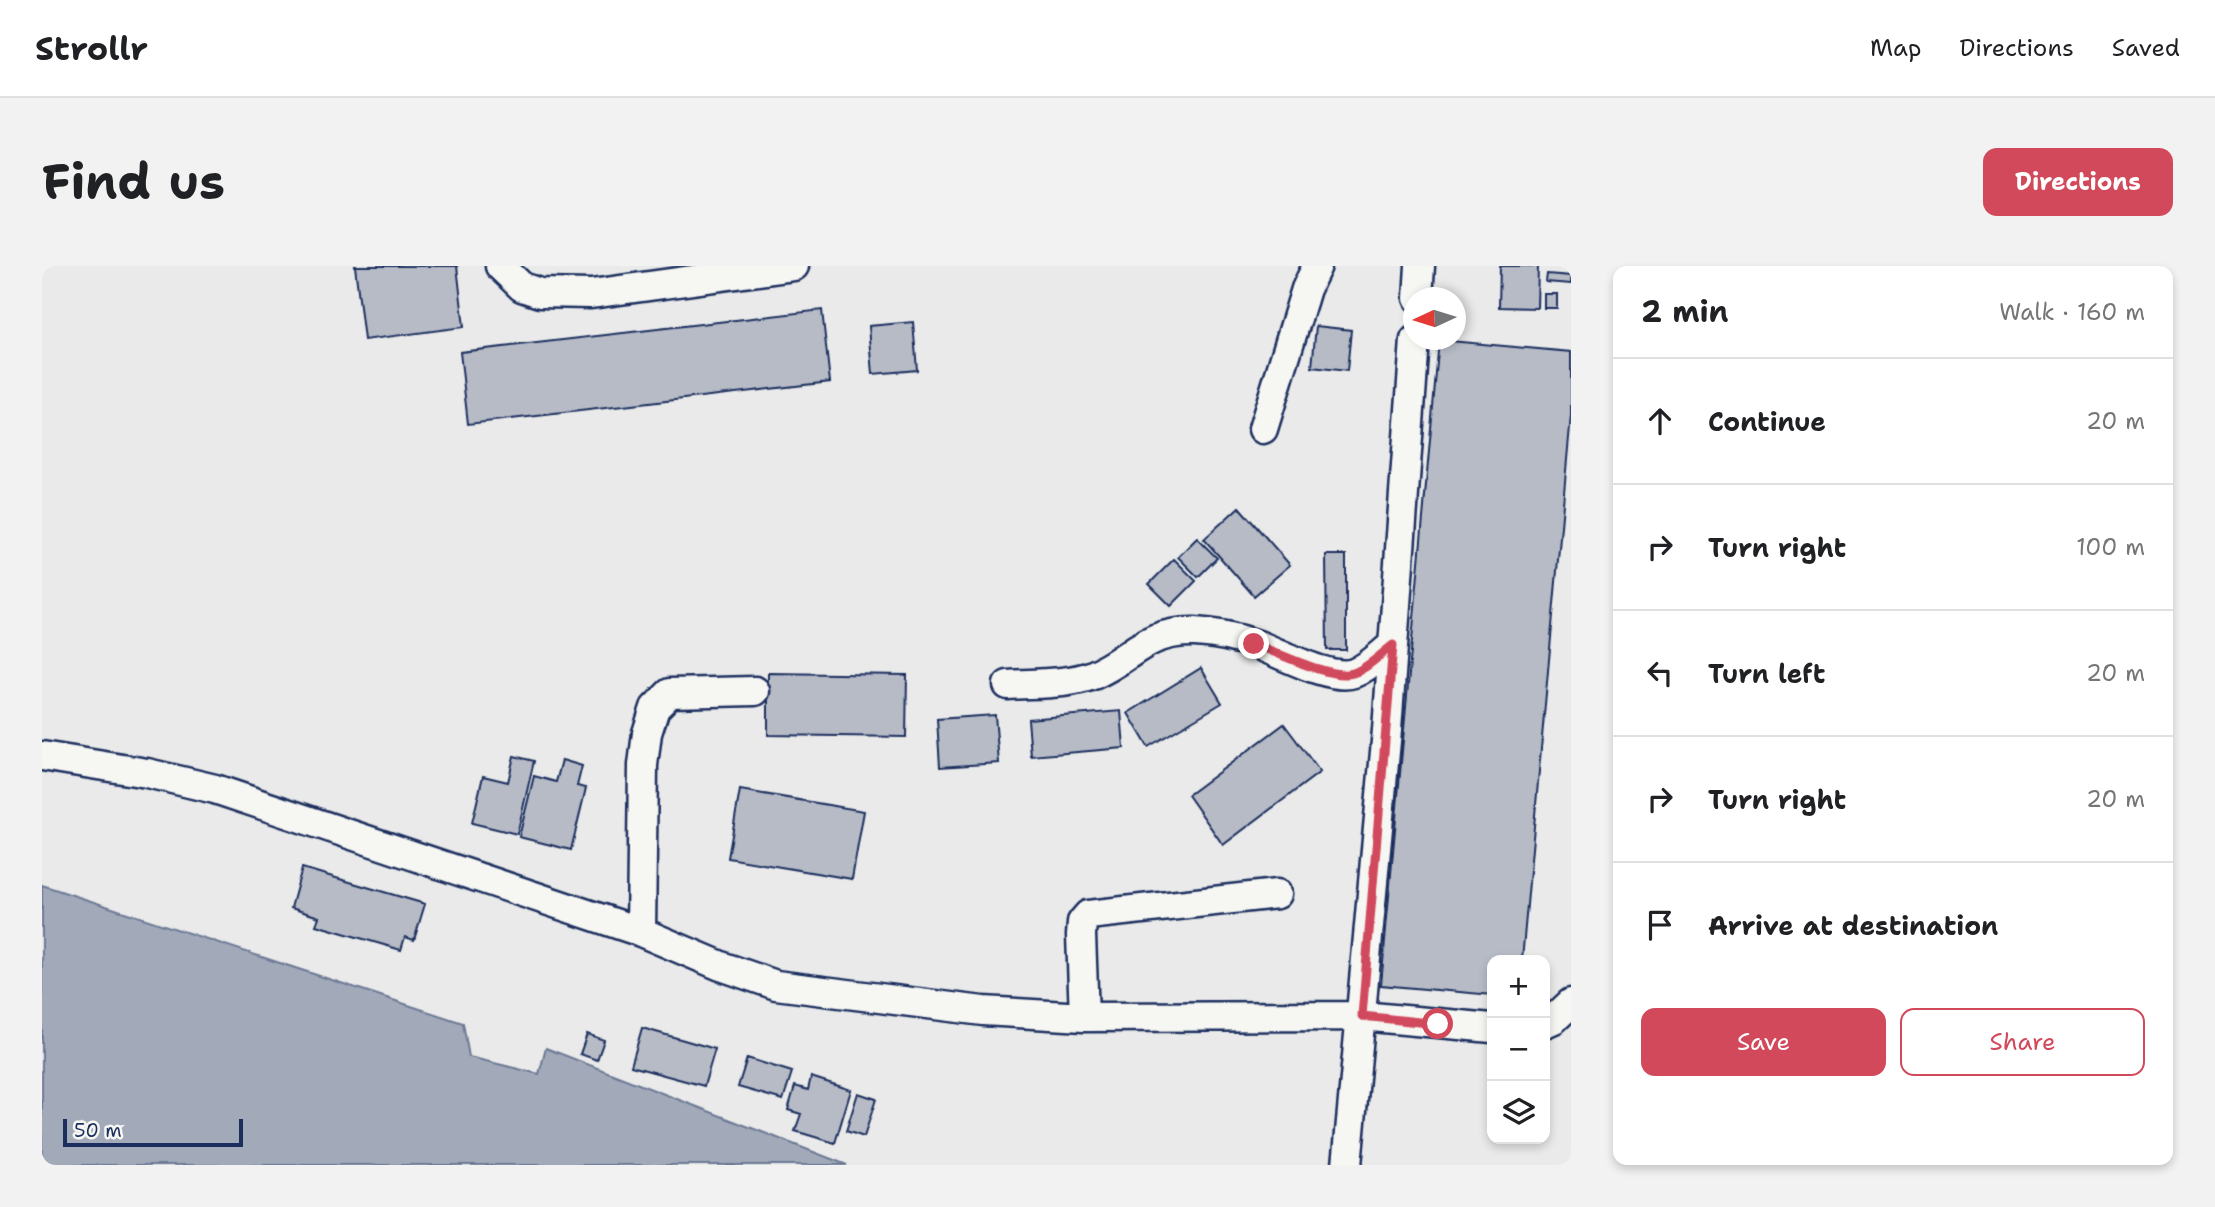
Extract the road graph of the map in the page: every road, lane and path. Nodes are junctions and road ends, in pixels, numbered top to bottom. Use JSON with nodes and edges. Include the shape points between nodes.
{"nodes":[{"id":1,"x":500,"y":266,"type":"edge"},
{"id":2,"x":794,"y":266,"type":"edge"},
{"id":3,"x":1317,"y":266,"type":"edge"},
{"id":4,"x":1420,"y":266,"type":"edge"},
{"id":5,"x":1419,"y":287,"type":"edge"},
{"id":6,"x":1414,"y":350,"type":"edge"},
{"id":7,"x":1264,"y":429,"type":"dead end"},
{"id":8,"x":1393,"y":645,"type":"junction"},
{"id":9,"x":1008,"y":685,"type":"dead end"},
{"id":10,"x":755,"y":691,"type":"dead end"},
{"id":11,"x":42,"y":756,"type":"edge"},
{"id":12,"x":1277,"y":894,"type":"dead end"},
{"id":13,"x":641,"y":932,"type":"junction"},
{"id":14,"x":1362,"y":1016,"type":"junction"},
{"id":15,"x":1084,"y":1017,"type":"junction"},
{"id":16,"x":1487,"y":1027,"type":"edge"},
{"id":17,"x":1347,"y":1165,"type":"edge"}],
"edges":[{"from":1,"to":2,"type":"lane","via":[[522,288],[591,294]]},
{"from":3,"to":7,"type":"lane","via":[[1302,300]]},
{"from":4,"to":5,"type":"lane"},
{"from":6,"to":8,"type":"lane"},
{"from":8,"to":9,"type":"lane","via":[[1366,667],[1336,675],[1224,635],[1169,634],[1145,642],[1091,675]]},
{"from":8,"to":14,"type":"lane"},
{"from":10,"to":13,"type":"lane","via":[[670,693],[655,708],[643,765]]},
{"from":11,"to":13,"type":"lane","via":[[215,789]]},
{"from":12,"to":15,"type":"lane","via":[[1088,915],[1081,934]]},
{"from":13,"to":15,"type":"lane","via":[[776,985],[983,1011]]},
{"from":14,"to":15,"type":"lane"},
{"from":14,"to":16,"type":"lane"},
{"from":14,"to":17,"type":"lane"}]}
